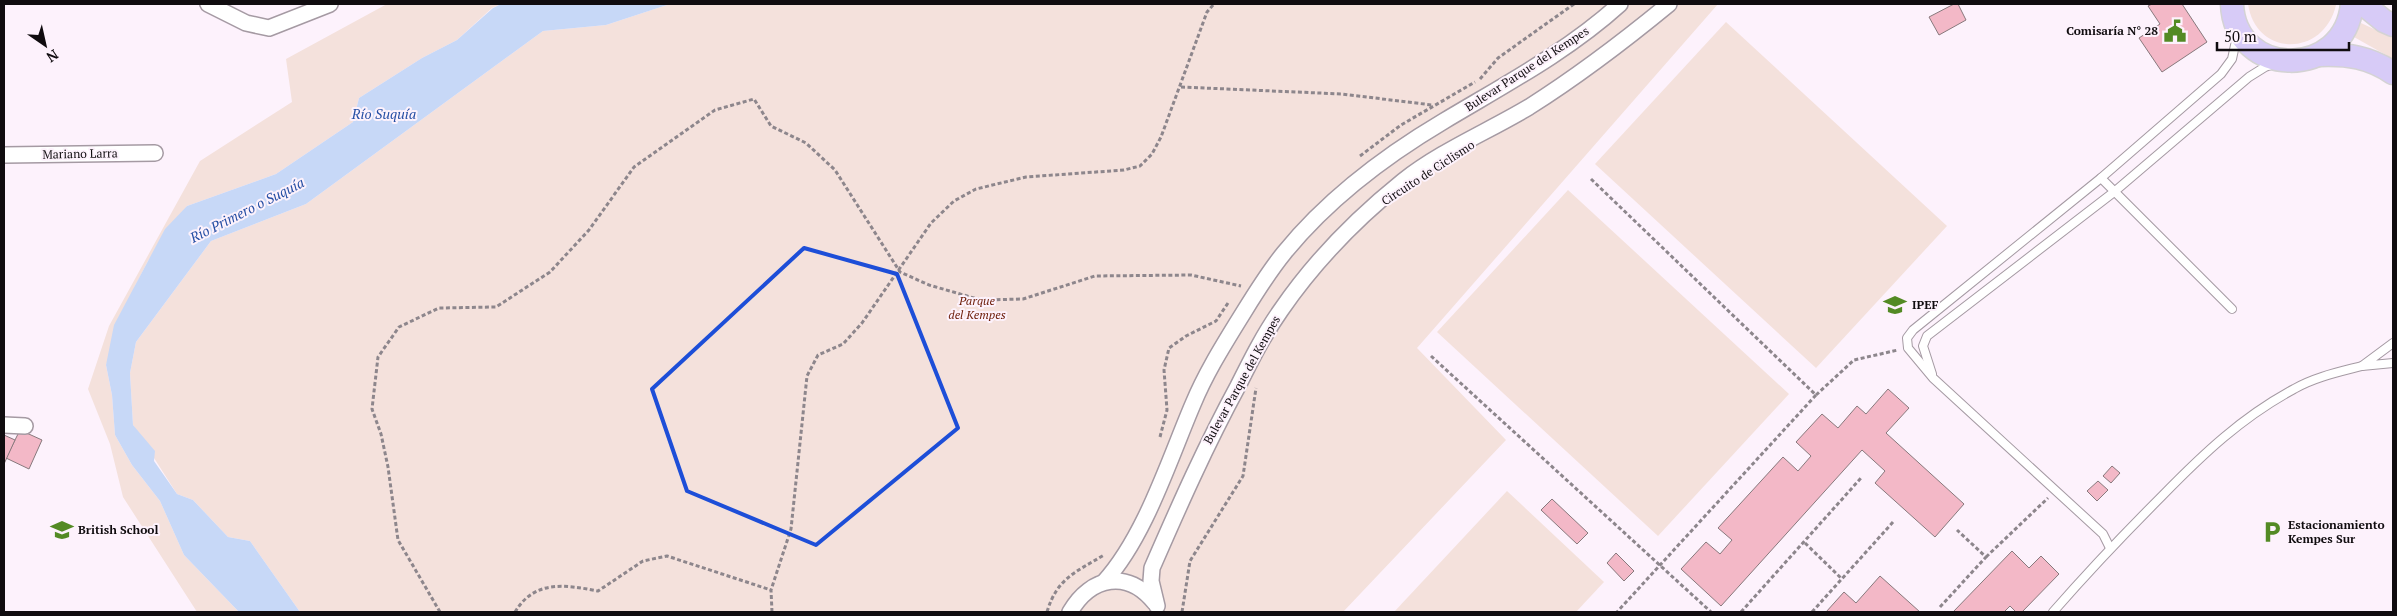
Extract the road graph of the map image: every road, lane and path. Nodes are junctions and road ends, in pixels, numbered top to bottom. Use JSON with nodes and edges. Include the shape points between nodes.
{"nodes":[{"id":1,"x":208,"y":4,"type":"edge"},
{"id":2,"x":1214,"y":4,"type":"edge"},
{"id":3,"x":1620,"y":4,"type":"edge"},
{"id":4,"x":1669,"y":4,"type":"edge"},
{"id":5,"x":2352,"y":4,"type":"edge"},
{"id":6,"x":2363,"y":4,"type":"edge"},
{"id":7,"x":322,"y":5,"type":"edge"},
{"id":8,"x":2232,"y":12,"type":"edge"},
{"id":9,"x":2393,"y":25,"type":"edge"},
{"id":10,"x":2320,"y":55,"type":"junction"},
{"id":11,"x":2284,"y":61,"type":"junction"},
{"id":12,"x":2393,"y":74,"type":"edge"},
{"id":13,"x":1181,"y":86,"type":"junction"},
{"id":14,"x":1433,"y":106,"type":"dead end"},
{"id":15,"x":155,"y":153,"type":"dead end"},
{"id":16,"x":4,"y":155,"type":"edge"},
{"id":17,"x":2101,"y":178,"type":"junction"},
{"id":18,"x":1591,"y":179,"type":"dead end"},
{"id":19,"x":2114,"y":192,"type":"junction"},
{"id":20,"x":900,"y":272,"type":"junction"},
{"id":21,"x":1241,"y":286,"type":"dead end"},
{"id":22,"x":2232,"y":309,"type":"dead end"},
{"id":23,"x":2393,"y":344,"type":"edge"},
{"id":24,"x":1908,"y":348,"type":"junction"},
{"id":25,"x":1431,"y":356,"type":"dead end"},
{"id":26,"x":2393,"y":363,"type":"edge"},
{"id":27,"x":2362,"y":366,"type":"junction"},
{"id":28,"x":1933,"y":378,"type":"junction"},
{"id":29,"x":1256,"y":385,"type":"dead end"},
{"id":30,"x":1816,"y":395,"type":"junction"},
{"id":31,"x":4,"y":425,"type":"edge"},
{"id":32,"x":25,"y":426,"type":"dead end"},
{"id":33,"x":1861,"y":478,"type":"dead end"},
{"id":34,"x":2055,"y":490,"type":"junction"},
{"id":35,"x":1894,"y":521,"type":"dead end"},
{"id":36,"x":1957,"y":530,"type":"dead end"},
{"id":37,"x":1805,"y":543,"type":"junction"},
{"id":38,"x":1110,"y":548,"type":"dead end"},
{"id":39,"x":2110,"y":548,"type":"junction"},
{"id":40,"x":1986,"y":557,"type":"junction"},
{"id":41,"x":1660,"y":566,"type":"junction"},
{"id":42,"x":1842,"y":579,"type":"junction"},
{"id":43,"x":1104,"y":582,"type":"junction"},
{"id":44,"x":770,"y":590,"type":"junction"},
{"id":45,"x":1940,"y":606,"type":"dead end"},
{"id":46,"x":1158,"y":609,"type":"edge"},
{"id":47,"x":440,"y":612,"type":"edge"},
{"id":48,"x":515,"y":612,"type":"edge"},
{"id":49,"x":772,"y":612,"type":"edge"},
{"id":50,"x":1047,"y":612,"type":"edge"},
{"id":51,"x":1070,"y":612,"type":"edge"},
{"id":52,"x":1182,"y":612,"type":"edge"},
{"id":53,"x":1617,"y":612,"type":"edge"},
{"id":54,"x":1710,"y":612,"type":"edge"},
{"id":55,"x":1741,"y":612,"type":"edge"},
{"id":56,"x":1812,"y":612,"type":"edge"},
{"id":57,"x":2053,"y":612,"type":"edge"}],
"edges":[{"from":1,"to":7,"type":"street","via":[[246,23],[269,28]]},
{"from":2,"to":13,"type":"path","via":[[1207,12]]},
{"from":3,"to":43,"type":"street","name":"Bulevar Parque del Kempes","via":[[1551,56],[1377,165],[1303,230],[1262,283],[1209,369],[1141,523],[1122,560]]},
{"from":4,"to":46,"type":"street","name":"Bulevar Parque del Kempes","via":[[1592,65],[1405,180],[1373,206],[1327,252],[1281,310],[1203,452],[1152,568],[1151,581]]},
{"from":5,"to":10,"type":"main road","via":[[2346,29]]},
{"from":6,"to":9,"type":"main road"},
{"from":8,"to":11,"type":"main road","via":[[2245,39],[2262,54]]},
{"from":8,"to":17,"type":"lane","via":[[2232,59],[2221,74]]},
{"from":10,"to":11,"type":"main road","via":[[2308,60]]},
{"from":10,"to":12,"type":"main road","via":[[2361,57]]},
{"from":11,"to":19,"type":"lane","via":[[2249,77]]},
{"from":13,"to":14,"type":"path","via":[[1342,94]]},
{"from":13,"to":20,"type":"path","via":[[1152,154],[1140,166],[1026,177],[976,189],[954,202],[931,223]]},
{"from":15,"to":16,"type":"street","name":"Mariano Larra"},
{"from":17,"to":19,"type":"lane"},
{"from":17,"to":24,"type":"lane","via":[[1913,330],[1908,338]]},
{"from":18,"to":30,"type":"path"},
{"from":19,"to":22,"type":"lane"},
{"from":19,"to":28,"type":"lane","via":[[1928,336],[1923,346]]},
{"from":20,"to":21,"type":"path","via":[[929,285],[981,300],[1023,299],[1094,276],[1191,276]]},
{"from":20,"to":44,"type":"path","via":[[862,324],[843,344],[818,355],[807,376],[791,529]]},
{"from":20,"to":47,"type":"path","via":[[835,170],[806,143],[771,126],[754,99],[715,110],[634,167],[590,230],[550,272],[496,307],[439,308],[399,327],[378,357],[372,409],[388,467],[398,540]]},
{"from":23,"to":27,"type":"lane"},
{"from":24,"to":28,"type":"lane"},
{"from":24,"to":30,"type":"path","via":[[1854,360]]},
{"from":25,"to":41,"type":"path"},
{"from":26,"to":27,"type":"lane"},
{"from":27,"to":39,"type":"lane","via":[[2295,388],[2255,413],[2212,445]]},
{"from":28,"to":34,"type":"lane"},
{"from":29,"to":52,"type":"path","via":[[1243,476],[1190,561]]},
{"from":30,"to":41,"type":"path"},
{"from":31,"to":32,"type":"street"},
{"from":33,"to":37,"type":"path"},
{"from":34,"to":39,"type":"lane","via":[[2103,534]]},
{"from":34,"to":40,"type":"path"},
{"from":35,"to":42,"type":"path"},
{"from":36,"to":40,"type":"path"},
{"from":37,"to":42,"type":"path"},
{"from":37,"to":55,"type":"path"},
{"from":38,"to":50,"type":"path","via":[[1068,575],[1054,593]]},
{"from":39,"to":57,"type":"lane"},
{"from":40,"to":45,"type":"path"},
{"from":41,"to":53,"type":"path"},
{"from":41,"to":54,"type":"path"},
{"from":42,"to":56,"type":"path"},
{"from":43,"to":46,"type":"street","via":[[1120,581],[1135,585],[1148,594]]},
{"from":43,"to":51,"type":"street","via":[[1089,588]]},
{"from":44,"to":48,"type":"path","via":[[667,556],[643,561],[598,591],[549,585],[521,603]]},
{"from":44,"to":49,"type":"path"}]}
